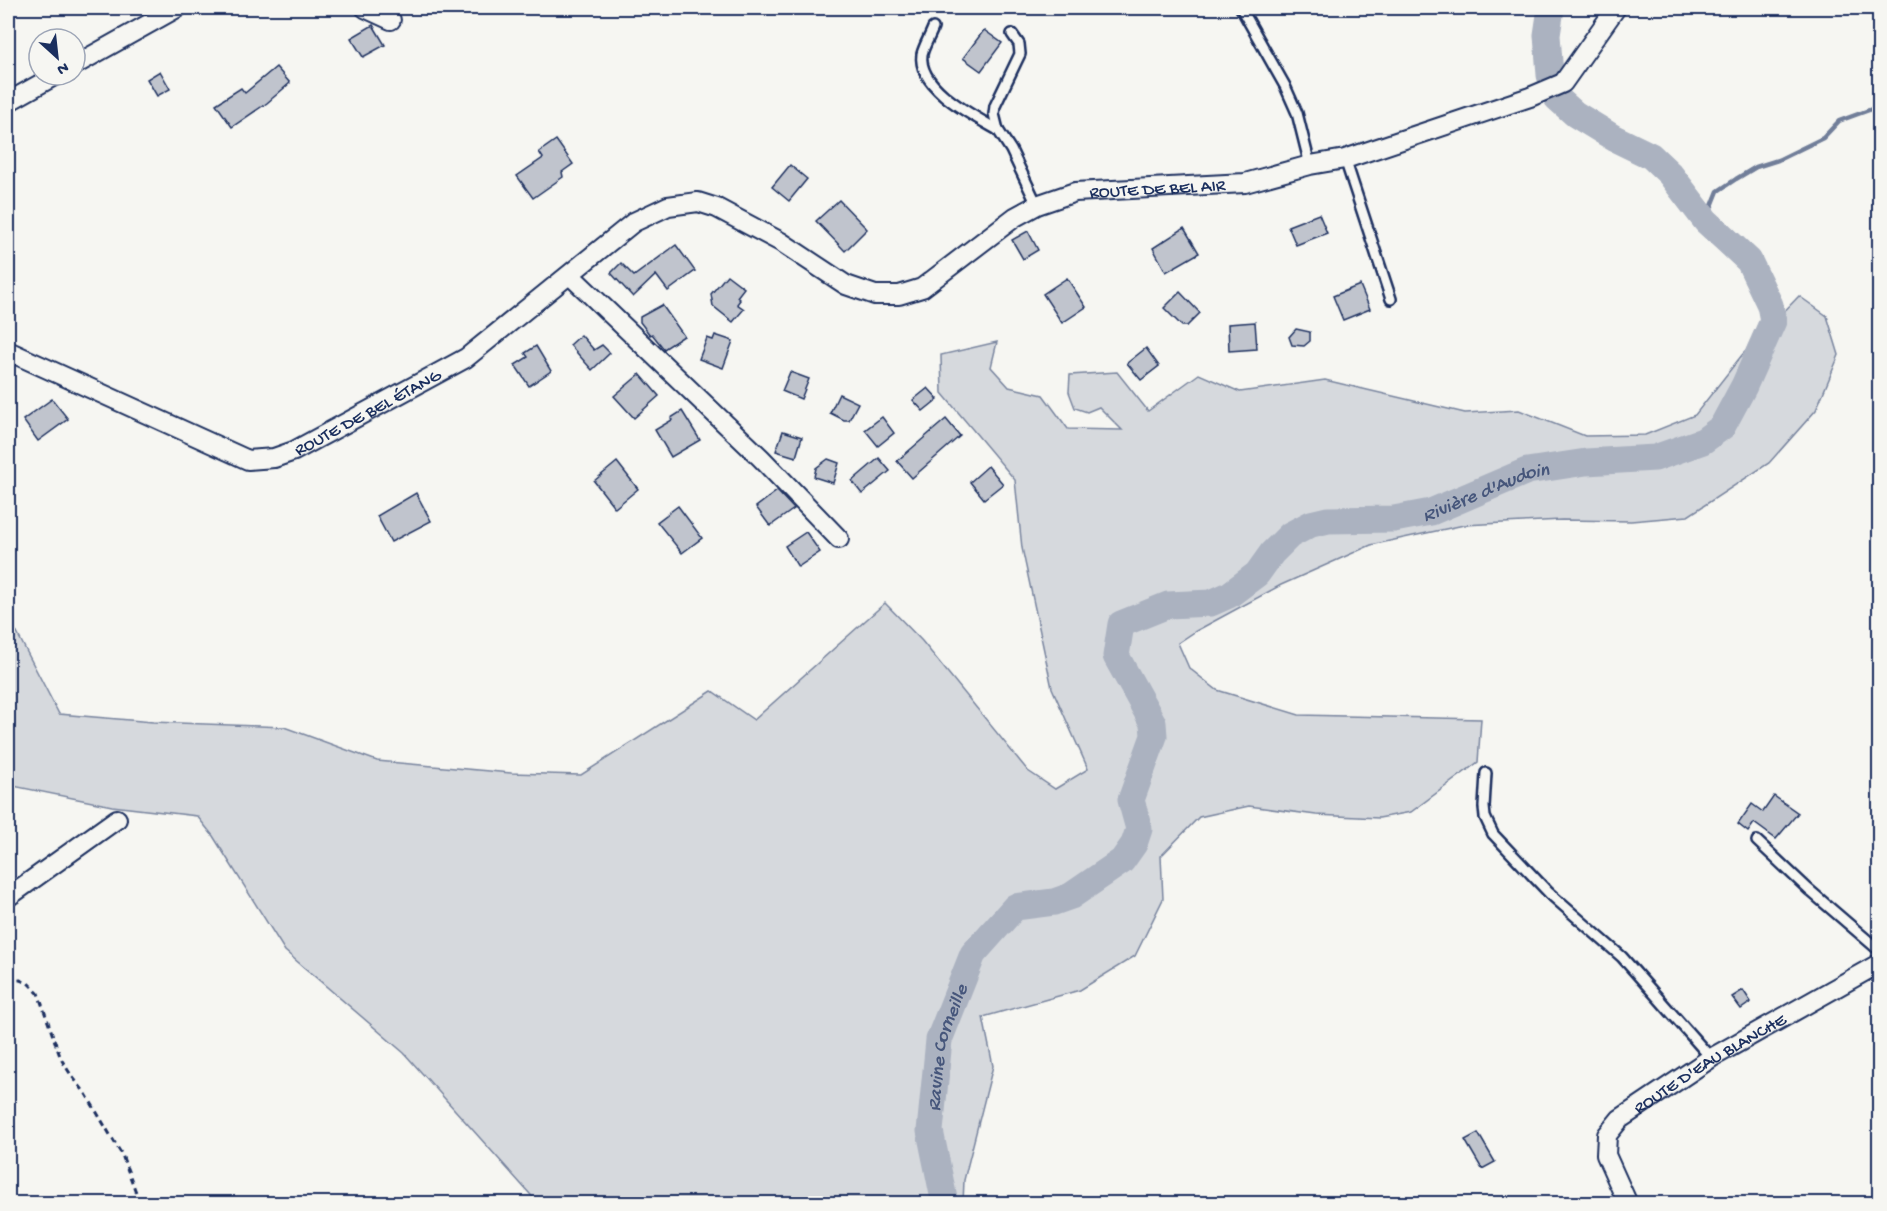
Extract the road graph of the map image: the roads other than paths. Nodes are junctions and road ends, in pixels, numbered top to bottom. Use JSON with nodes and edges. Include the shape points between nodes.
{"nodes":[{"id":1,"x":177,"y":8,"type":"edge"},
{"id":2,"x":364,"y":8,"type":"edge"},
{"id":3,"x":1241,"y":8,"type":"edge"},
{"id":4,"x":1616,"y":8,"type":"edge"},
{"id":5,"x":391,"y":20,"type":"dead end"},
{"id":6,"x":933,"y":28,"type":"dead end"},
{"id":7,"x":1012,"y":34,"type":"dead end"},
{"id":8,"x":87,"y":57,"type":"edge"},
{"id":9,"x":35,"y":87,"type":"edge"},
{"id":10,"x":8,"y":102,"type":"edge"},
{"id":11,"x":998,"y":130,"type":"junction"},
{"id":12,"x":1345,"y":159,"type":"junction"},
{"id":13,"x":1310,"y":165,"type":"junction"},
{"id":14,"x":698,"y":202,"type":"joint"},
{"id":15,"x":1036,"y":205,"type":"junction"},
{"id":16,"x":570,"y":274,"type":"junction"},
{"id":17,"x":1391,"y":299,"type":"dead end"},
{"id":18,"x":8,"y":351,"type":"edge"},
{"id":19,"x":839,"y":539,"type":"dead end"},
{"id":20,"x":1486,"y":773,"type":"dead end"},
{"id":21,"x":117,"y":819,"type":"dead end"},
{"id":22,"x":1757,"y":841,"type":"dead end"},
{"id":23,"x":8,"y":897,"type":"edge"},
{"id":24,"x":1880,"y":951,"type":"edge"},
{"id":25,"x":1880,"y":963,"type":"edge"},
{"id":26,"x":1711,"y":1058,"type":"junction"},
{"id":27,"x":1628,"y":1203,"type":"edge"}],
"edges":[{"from":1,"to":8,"type":"street"},
{"from":2,"to":5,"type":"street"},
{"from":3,"to":13,"type":"lane","via":[[1297,113]]},
{"from":4,"to":12,"type":"street","name":"ROUTE DE BEL AIR","via":[[1563,82],[1530,97]]},
{"from":6,"to":11,"type":"lane","via":[[922,54],[928,81],[957,105]]},
{"from":7,"to":11,"type":"lane","via":[[1020,54],[995,106]]},
{"from":9,"to":10,"type":"street"},
{"from":11,"to":15,"type":"lane"},
{"from":12,"to":13,"type":"street","name":"ROUTE DE BEL AIR"},
{"from":12,"to":17,"type":"lane"},
{"from":13,"to":15,"type":"street","name":"ROUTE DE BEL AIR","via":[[1245,183],[1075,192]]},
{"from":14,"to":15,"type":"street","name":"ROUTE DE BEL AIR","via":[[781,242],[846,285],[875,295],[899,295],[922,288]]},
{"from":14,"to":16,"type":"street","name":"ROUTE DE BEL ÉTANG","via":[[668,206],[634,222]]},
{"from":16,"to":18,"type":"street","name":"ROUTE DE BEL ÉTANG","via":[[466,358],[294,451],[274,458],[248,460]]},
{"from":16,"to":19,"type":"street"},
{"from":20,"to":26,"type":"lane","via":[[1485,817],[1493,834],[1549,893],[1622,957]]},
{"from":21,"to":23,"type":"street"},
{"from":22,"to":24,"type":"lane"},
{"from":25,"to":26,"type":"street","name":"ROUTE D'EAU BLANCHE"},
{"from":26,"to":27,"type":"street","name":"ROUTE D'EAU BLANCHE","via":[[1620,1119],[1606,1135],[1606,1155]]}]}
